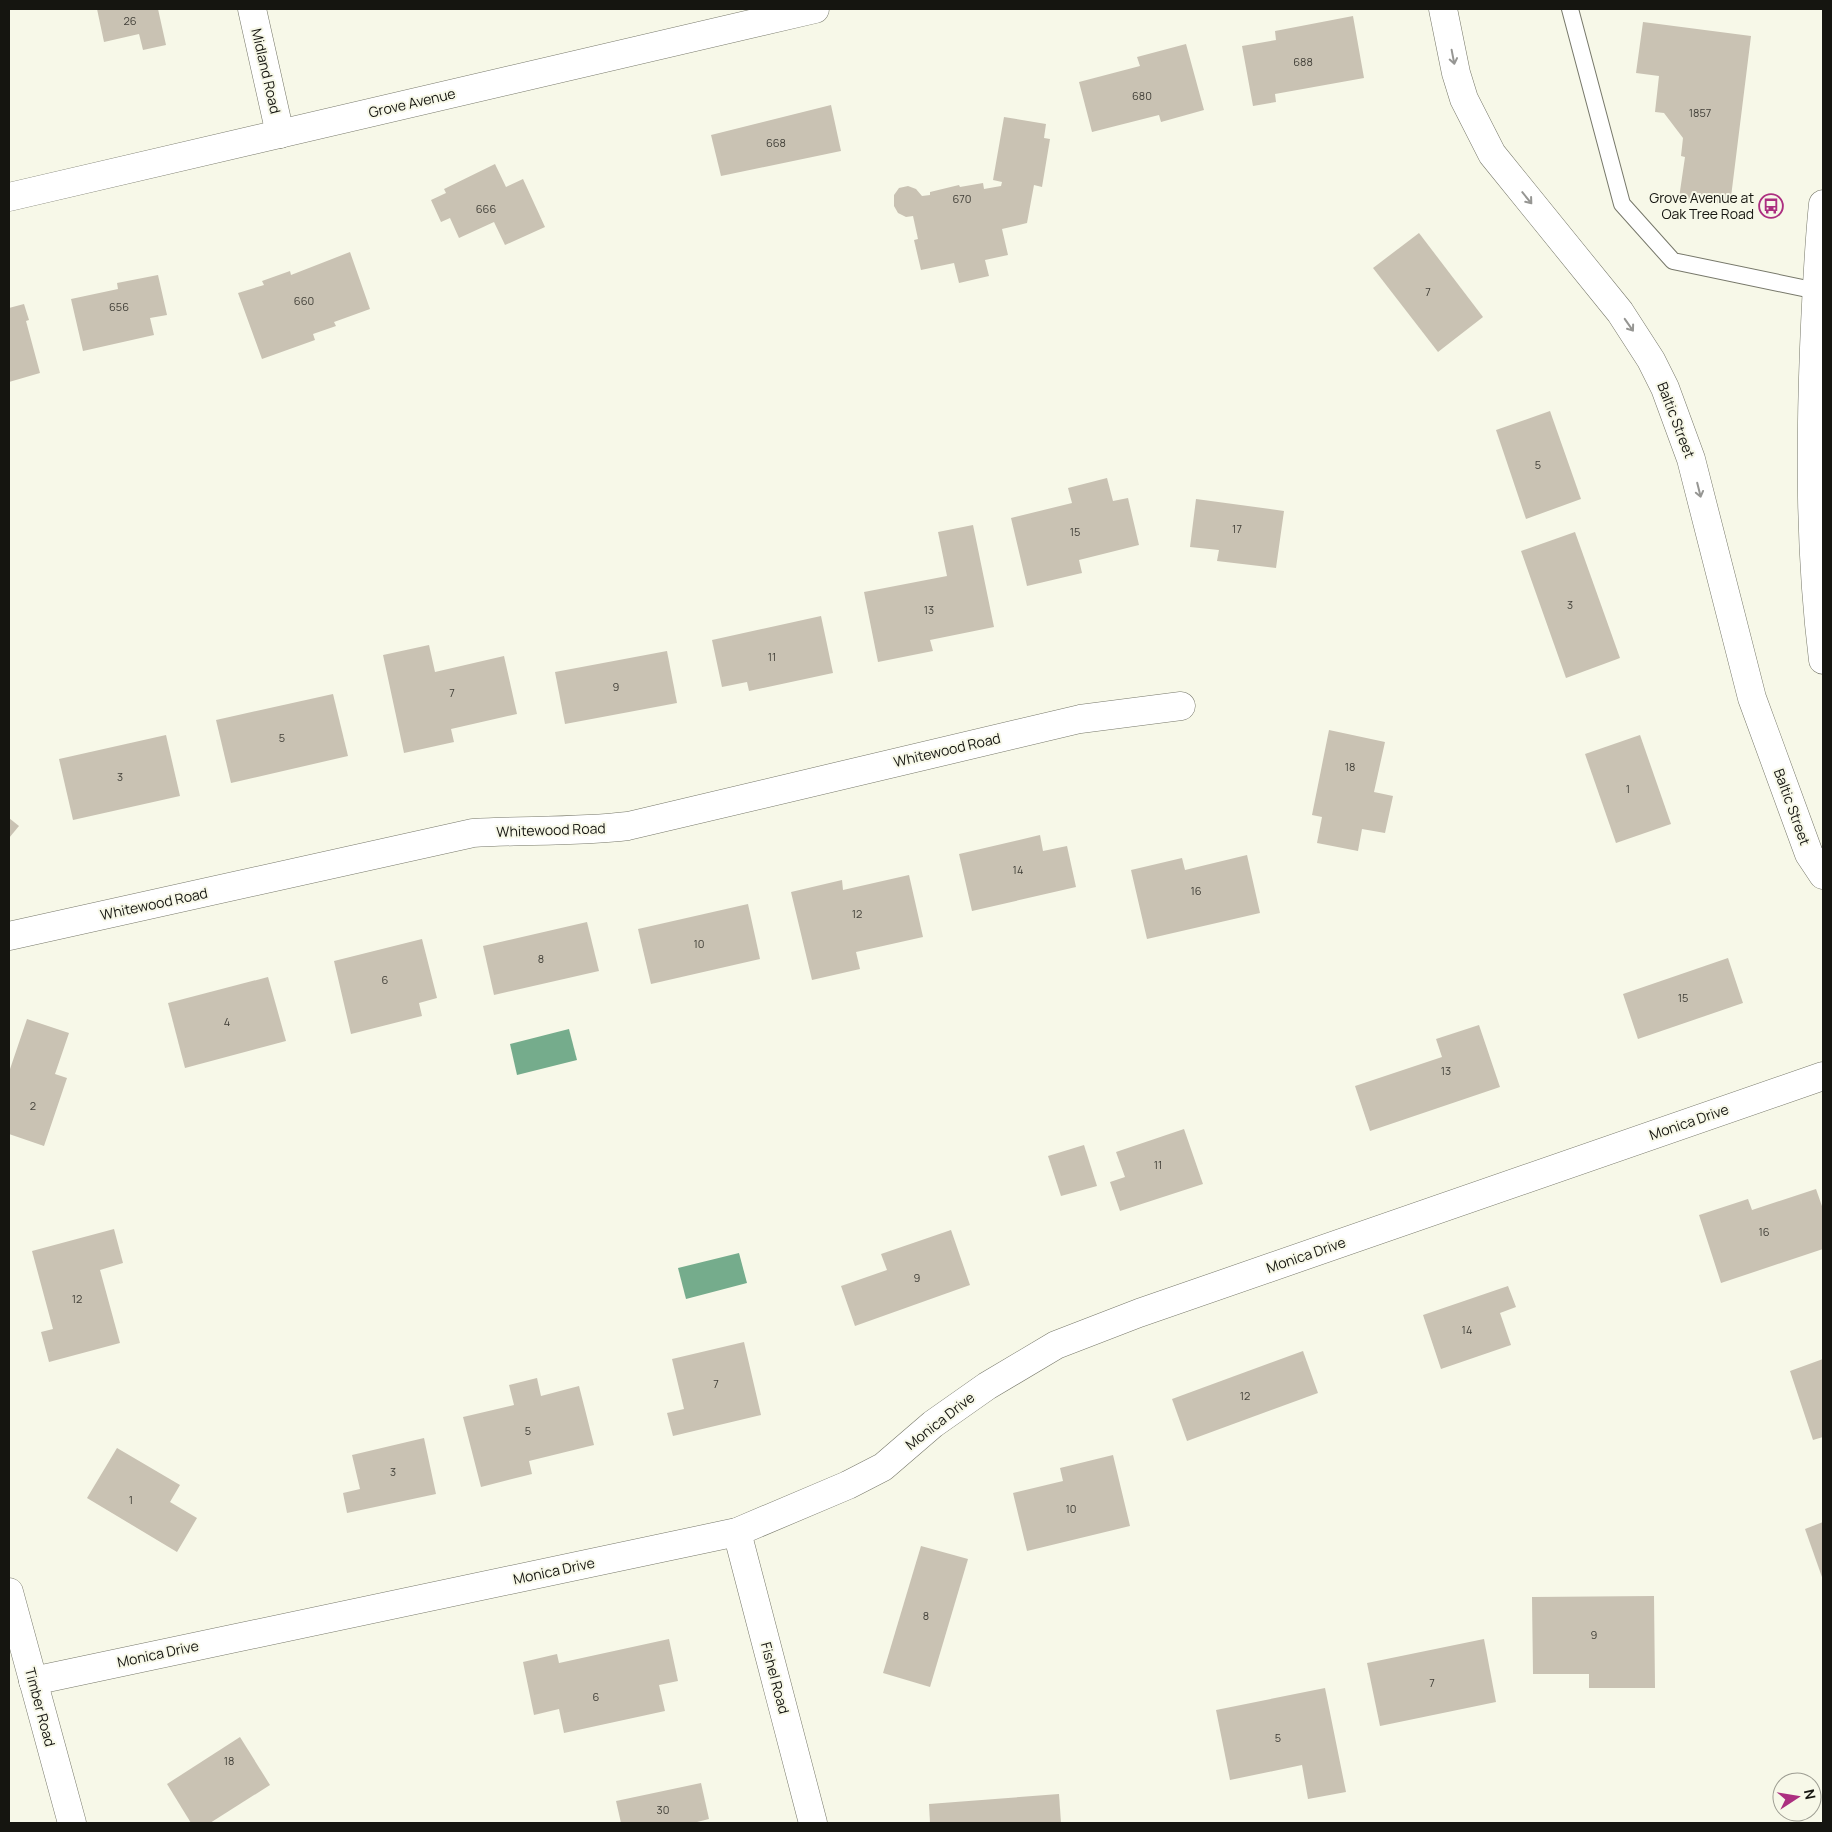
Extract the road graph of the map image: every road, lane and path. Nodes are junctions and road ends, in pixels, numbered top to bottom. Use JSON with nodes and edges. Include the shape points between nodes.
{"nodes":[{"id":1,"x":252,"y":9,"type":"edge"},
{"id":2,"x":815,"y":9,"type":"edge"},
{"id":3,"x":1443,"y":9,"type":"edge"},
{"id":4,"x":1570,"y":9,"type":"edge"},
{"id":5,"x":280,"y":134,"type":"junction"},
{"id":6,"x":9,"y":197,"type":"edge"},
{"id":7,"x":1823,"y":204,"type":"edge"},
{"id":8,"x":1816,"y":291,"type":"junction"},
{"id":9,"x":1823,"y":660,"type":"edge"},
{"id":10,"x":1182,"y":706,"type":"dead end"},
{"id":11,"x":1823,"y":875,"type":"edge"},
{"id":12,"x":9,"y":936,"type":"edge"},
{"id":13,"x":1823,"y":1076,"type":"edge"},
{"id":14,"x":737,"y":1532,"type":"junction"},
{"id":15,"x":9,"y":1592,"type":"edge"},
{"id":16,"x":33,"y":1681,"type":"junction"},
{"id":17,"x":72,"y":1823,"type":"edge"},
{"id":18,"x":813,"y":1823,"type":"edge"}],
"edges":[{"from":1,"to":5,"type":"street","name":"Midland Road"},
{"from":2,"to":5,"type":"street","name":"Grove Avenue"},
{"from":3,"to":11,"type":"street","name":"Baltic Street","one_way":true,"via":[[1464,99],[1492,154],[1620,312],[1665,388],[1691,459],[1752,698],[1810,854]]},
{"from":4,"to":8,"type":"lane","via":[[1622,204],[1673,261]]},
{"from":5,"to":6,"type":"street","name":"Grove Avenue"},
{"from":7,"to":8,"type":"street"},
{"from":8,"to":9,"type":"street","via":[[1811,503]]},
{"from":10,"to":12,"type":"street","name":"Whitewood Road","via":[[1080,719],[628,826],[587,831],[473,833]]},
{"from":13,"to":14,"type":"street","name":"Monica Drive","via":[[1139,1313],[1056,1345],[987,1386],[933,1424],[883,1467],[848,1486]]},
{"from":14,"to":16,"type":"street","name":"Monica Drive"},
{"from":14,"to":18,"type":"street","name":"Fishel Road"},
{"from":15,"to":16,"type":"street","name":"Timber Road"},
{"from":16,"to":17,"type":"street","name":"Timber Road"}]}
